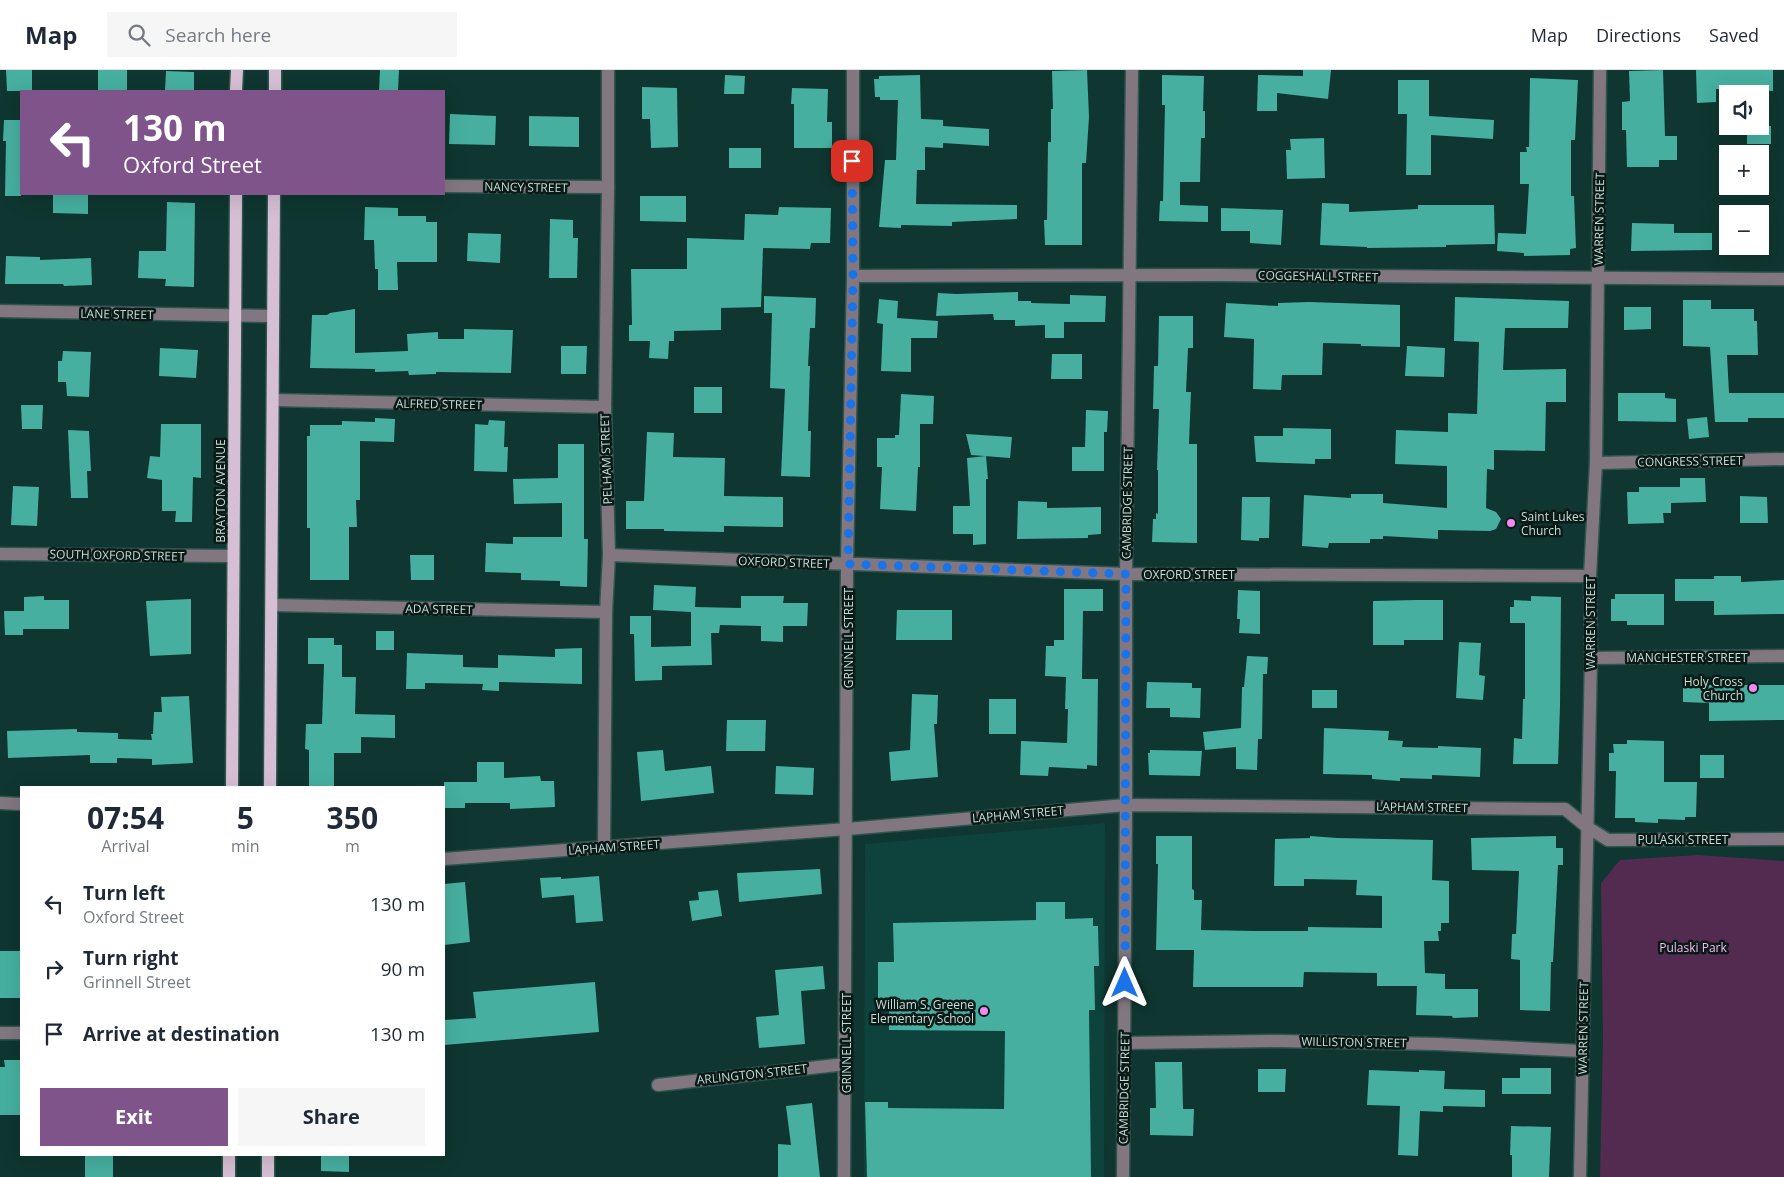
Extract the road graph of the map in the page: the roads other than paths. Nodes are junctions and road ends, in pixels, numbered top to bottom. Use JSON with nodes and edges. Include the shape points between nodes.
{"nodes":[{"id":1,"x":237,"y":70,"type":"edge"},
{"id":2,"x":275,"y":70,"type":"edge"},
{"id":3,"x":608,"y":70,"type":"edge"},
{"id":4,"x":853,"y":70,"type":"edge"},
{"id":5,"x":1132,"y":70,"type":"edge"},
{"id":6,"x":1600,"y":70,"type":"edge"},
{"id":7,"x":236,"y":90,"type":"edge"},
{"id":8,"x":275,"y":90,"type":"edge"},
{"id":9,"x":445,"y":186,"type":"edge"},
{"id":10,"x":608,"y":187,"type":"junction"},
{"id":11,"x":236,"y":195,"type":"edge"},
{"id":12,"x":274,"y":195,"type":"edge"},
{"id":13,"x":1130,"y":275,"type":"junction"},
{"id":14,"x":853,"y":276,"type":"junction"},
{"id":15,"x":1598,"y":279,"type":"junction"},
{"id":16,"x":1784,"y":279,"type":"edge"},
{"id":17,"x":0,"y":311,"type":"edge"},
{"id":18,"x":235,"y":316,"type":"junction"},
{"id":19,"x":273,"y":316,"type":"junction"},
{"id":20,"x":273,"y":400,"type":"junction"},
{"id":21,"x":605,"y":407,"type":"junction"},
{"id":22,"x":1784,"y":459,"type":"edge"},
{"id":23,"x":1596,"y":463,"type":"junction"},
{"id":24,"x":0,"y":554,"type":"edge"},
{"id":25,"x":609,"y":555,"type":"junction"},
{"id":26,"x":233,"y":556,"type":"junction"},
{"id":27,"x":848,"y":564,"type":"junction"},
{"id":28,"x":1126,"y":574,"type":"junction"},
{"id":29,"x":1590,"y":576,"type":"junction"},
{"id":30,"x":272,"y":605,"type":"junction"},
{"id":31,"x":606,"y":612,"type":"junction"},
{"id":32,"x":1784,"y":656,"type":"edge"},
{"id":33,"x":1591,"y":658,"type":"junction"},
{"id":34,"x":232,"y":786,"type":"edge"},
{"id":35,"x":270,"y":786,"type":"edge"},
{"id":36,"x":0,"y":803,"type":"edge"},
{"id":37,"x":20,"y":804,"type":"edge"},
{"id":38,"x":1126,"y":805,"type":"junction"},
{"id":39,"x":1587,"y":826,"type":"junction"},
{"id":40,"x":847,"y":829,"type":"junction"},
{"id":41,"x":1784,"y":839,"type":"edge"},
{"id":42,"x":604,"y":848,"type":"junction"},
{"id":43,"x":445,"y":859,"type":"edge"},
{"id":44,"x":0,"y":1033,"type":"edge"},
{"id":45,"x":20,"y":1034,"type":"edge"},
{"id":46,"x":1125,"y":1043,"type":"junction"},
{"id":47,"x":1582,"y":1051,"type":"junction"},
{"id":48,"x":846,"y":1064,"type":"junction"},
{"id":49,"x":658,"y":1085,"type":"dead end"},
{"id":50,"x":229,"y":1156,"type":"edge"},
{"id":51,"x":268,"y":1156,"type":"edge"},
{"id":52,"x":229,"y":1177,"type":"edge"},
{"id":53,"x":268,"y":1177,"type":"edge"},
{"id":54,"x":844,"y":1177,"type":"edge"},
{"id":55,"x":1123,"y":1177,"type":"edge"},
{"id":56,"x":1580,"y":1177,"type":"edge"}],
"edges":[{"from":1,"to":7,"type":"main road"},
{"from":2,"to":8,"type":"main road"},
{"from":3,"to":10,"type":"street","name":"PELHAM STREET"},
{"from":4,"to":14,"type":"street","name":"GRINNELL STREET"},
{"from":5,"to":13,"type":"street","name":"CAMBRIDGE STREET"},
{"from":6,"to":15,"type":"street","name":"WARREN STREET"},
{"from":9,"to":10,"type":"street","name":"NANCY STREET"},
{"from":10,"to":21,"type":"street","name":"PELHAM STREET"},
{"from":11,"to":18,"type":"main road","name":"BRAYTON AVENUE"},
{"from":12,"to":19,"type":"main road"},
{"from":13,"to":14,"type":"street","name":"COGGESHALL STREET"},
{"from":13,"to":15,"type":"street","name":"COGGESHALL STREET"},
{"from":13,"to":28,"type":"street","name":"CAMBRIDGE STREET"},
{"from":14,"to":27,"type":"street","name":"GRINNELL STREET"},
{"from":15,"to":16,"type":"street","name":"COGGESHALL STREET"},
{"from":15,"to":23,"type":"street","name":"WARREN STREET"},
{"from":17,"to":18,"type":"street","name":"LANE STREET"},
{"from":18,"to":19,"type":"street","name":"LANE STREET"},
{"from":18,"to":26,"type":"main road","name":"BRAYTON AVENUE"},
{"from":19,"to":20,"type":"main road"},
{"from":20,"to":21,"type":"street","name":"ALFRED STREET"},
{"from":20,"to":30,"type":"main road"},
{"from":21,"to":25,"type":"street","name":"PELHAM STREET"},
{"from":22,"to":23,"type":"street","name":"CONGRESS STREET"},
{"from":23,"to":29,"type":"street","name":"WARREN STREET"},
{"from":24,"to":26,"type":"street","name":"SOUTH OXFORD STREET"},
{"from":25,"to":27,"type":"street","name":"OXFORD STREET"},
{"from":25,"to":31,"type":"street","name":"PELHAM STREET"},
{"from":26,"to":34,"type":"main road","name":"BRAYTON AVENUE"},
{"from":27,"to":28,"type":"street","name":"OXFORD STREET"},
{"from":27,"to":40,"type":"street","name":"GRINNELL STREET"},
{"from":28,"to":29,"type":"street","name":"OXFORD STREET"},
{"from":28,"to":38,"type":"street","name":"CAMBRIDGE STREET"},
{"from":29,"to":33,"type":"street","name":"WARREN STREET"},
{"from":30,"to":31,"type":"street","name":"ADA STREET"},
{"from":30,"to":35,"type":"main road"},
{"from":31,"to":42,"type":"street","name":"PELHAM STREET"},
{"from":32,"to":33,"type":"street","name":"MANCHESTER STREET"},
{"from":33,"to":39,"type":"street","name":"WARREN STREET"},
{"from":36,"to":37,"type":"street"},
{"from":38,"to":39,"type":"street","name":"LAPHAM STREET","via":[[1565,809]]},
{"from":38,"to":40,"type":"street","name":"LAPHAM STREET"},
{"from":38,"to":46,"type":"street","name":"CAMBRIDGE STREET"},
{"from":39,"to":41,"type":"street","name":"PULASKI STREET","via":[[1608,840]]},
{"from":39,"to":47,"type":"street","name":"WARREN STREET"},
{"from":40,"to":42,"type":"street","name":"LAPHAM STREET"},
{"from":40,"to":48,"type":"street","name":"GRINNELL STREET"},
{"from":42,"to":43,"type":"street","name":"LAPHAM STREET"},
{"from":44,"to":45,"type":"street"},
{"from":46,"to":47,"type":"street","name":"WILLISTON STREET","via":[[1278,1041]]},
{"from":46,"to":55,"type":"street","name":"CAMBRIDGE STREET"},
{"from":47,"to":56,"type":"street","name":"WARREN STREET"},
{"from":48,"to":49,"type":"street","name":"ARLINGTON STREET"},
{"from":48,"to":54,"type":"street","name":"GRINNELL STREET"},
{"from":50,"to":52,"type":"main road"},
{"from":51,"to":53,"type":"main road"}]}
